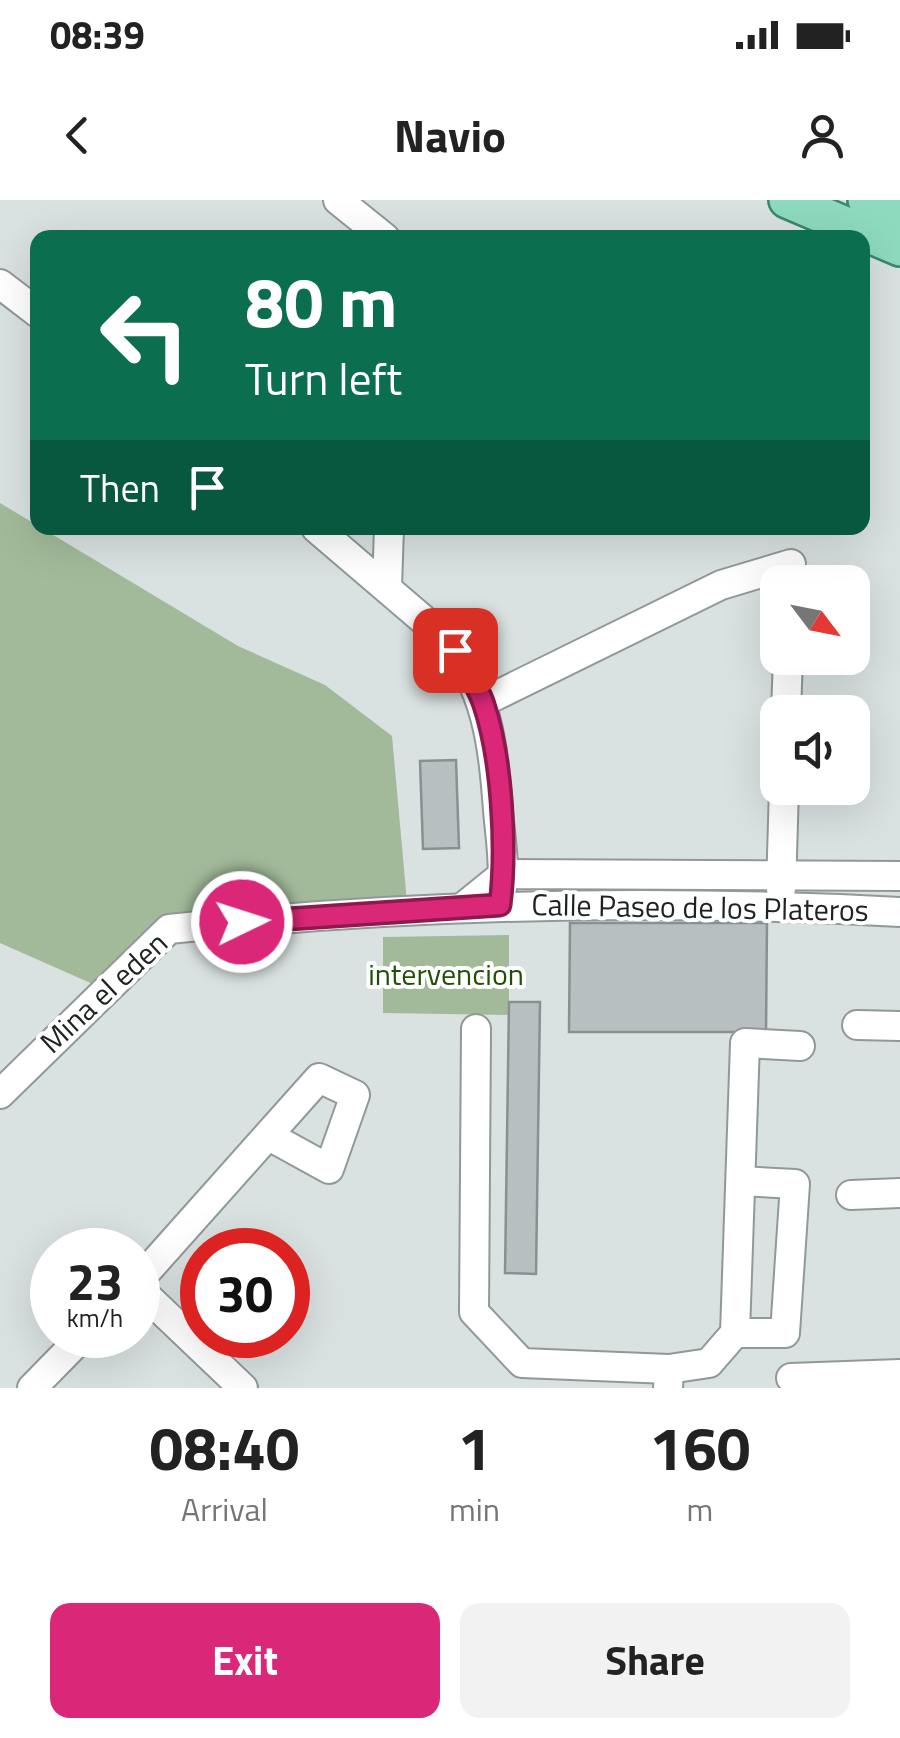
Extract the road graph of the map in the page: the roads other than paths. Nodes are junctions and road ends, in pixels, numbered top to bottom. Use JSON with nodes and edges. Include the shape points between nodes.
{"nodes":[{"id":1,"x":338,"y":200,"type":"edge"},
{"id":2,"x":787,"y":200,"type":"edge"},
{"id":3,"x":866,"y":200,"type":"edge"},
{"id":4,"x":900,"y":214,"type":"edge"},
{"id":5,"x":824,"y":227,"type":"edge"},
{"id":6,"x":376,"y":230,"type":"edge"},
{"id":7,"x":870,"y":240,"type":"edge"},
{"id":8,"x":900,"y":248,"type":"edge"},
{"id":9,"x":0,"y":284,"type":"edge"},
{"id":10,"x":30,"y":306,"type":"edge"},
{"id":11,"x":324,"y":535,"type":"edge"},
{"id":12,"x":389,"y":535,"type":"edge"},
{"id":13,"x":760,"y":578,"type":"edge"},
{"id":14,"x":387,"y":587,"type":"junction"},
{"id":15,"x":483,"y":702,"type":"junction"},
{"id":16,"x":784,"y":805,"type":"edge"},
{"id":17,"x":782,"y":873,"type":"junction"},
{"id":18,"x":504,"y":874,"type":"junction"},
{"id":19,"x":900,"y":876,"type":"edge"},
{"id":20,"x":500,"y":905,"type":"junction"},
{"id":21,"x":781,"y":906,"type":"junction"},
{"id":22,"x":462,"y":908,"type":"junction"},
{"id":23,"x":900,"y":912,"type":"edge"},
{"id":24,"x":857,"y":1026,"type":"dead end"},
{"id":25,"x":900,"y":1026,"type":"edge"},
{"id":26,"x":476,"y":1029,"type":"dead end"},
{"id":27,"x":800,"y":1046,"type":"dead end"},
{"id":28,"x":0,"y":1094,"type":"edge"},
{"id":29,"x":269,"y":1136,"type":"dead end"},
{"id":30,"x":741,"y":1181,"type":"junction"},
{"id":31,"x":900,"y":1193,"type":"edge"},
{"id":32,"x":850,"y":1194,"type":"dead end"},
{"id":33,"x":160,"y":1259,"type":"edge"},
{"id":34,"x":160,"y":1309,"type":"edge"},
{"id":35,"x":735,"y":1333,"type":"junction"},
{"id":36,"x":61,"y":1358,"type":"edge"},
{"id":37,"x":900,"y":1374,"type":"edge"},
{"id":38,"x":668,"y":1378,"type":"edge"},
{"id":39,"x":791,"y":1378,"type":"dead end"},
{"id":40,"x":227,"y":1384,"type":"edge"},
{"id":41,"x":32,"y":1388,"type":"edge"}],
"edges":[{"from":1,"to":6,"type":"street"},
{"from":2,"to":5,"type":"main road"},
{"from":3,"to":4,"type":"main road"},
{"from":7,"to":8,"type":"main road"},
{"from":9,"to":10,"type":"street"},
{"from":11,"to":14,"type":"street"},
{"from":12,"to":14,"type":"street"},
{"from":13,"to":15,"type":"street","via":[[721,585]]},
{"from":14,"to":15,"type":"street","via":[[455,650]]},
{"from":15,"to":18,"type":"street"},
{"from":16,"to":17,"type":"street"},
{"from":17,"to":18,"type":"street","name":"Calle Paseo de los Plateros"},
{"from":17,"to":19,"type":"street","name":"Calle Paseo de los Plateros"},
{"from":17,"to":21,"type":"street"},
{"from":18,"to":20,"type":"street"},
{"from":18,"to":22,"type":"street"},
{"from":20,"to":21,"type":"street","name":"Calle Paseo de los Plateros"},
{"from":20,"to":22,"type":"street","name":"Mina el eden"},
{"from":21,"to":23,"type":"street","name":"Calle Paseo de los Plateros"},
{"from":22,"to":28,"type":"street","name":"Mina el eden","via":[[170,928]]},
{"from":24,"to":25,"type":"street"},
{"from":26,"to":38,"type":"street","via":[[474,1312],[522,1362]]},
{"from":27,"to":30,"type":"street","via":[[744,1043]]},
{"from":29,"to":33,"type":"street"},
{"from":30,"to":35,"type":"street"},
{"from":30,"to":35,"type":"street","via":[[794,1184],[785,1333]]},
{"from":31,"to":32,"type":"street"},
{"from":34,"to":40,"type":"street"},
{"from":35,"to":38,"type":"street","via":[[709,1363]]},
{"from":36,"to":41,"type":"street"},
{"from":37,"to":39,"type":"street"}]}
